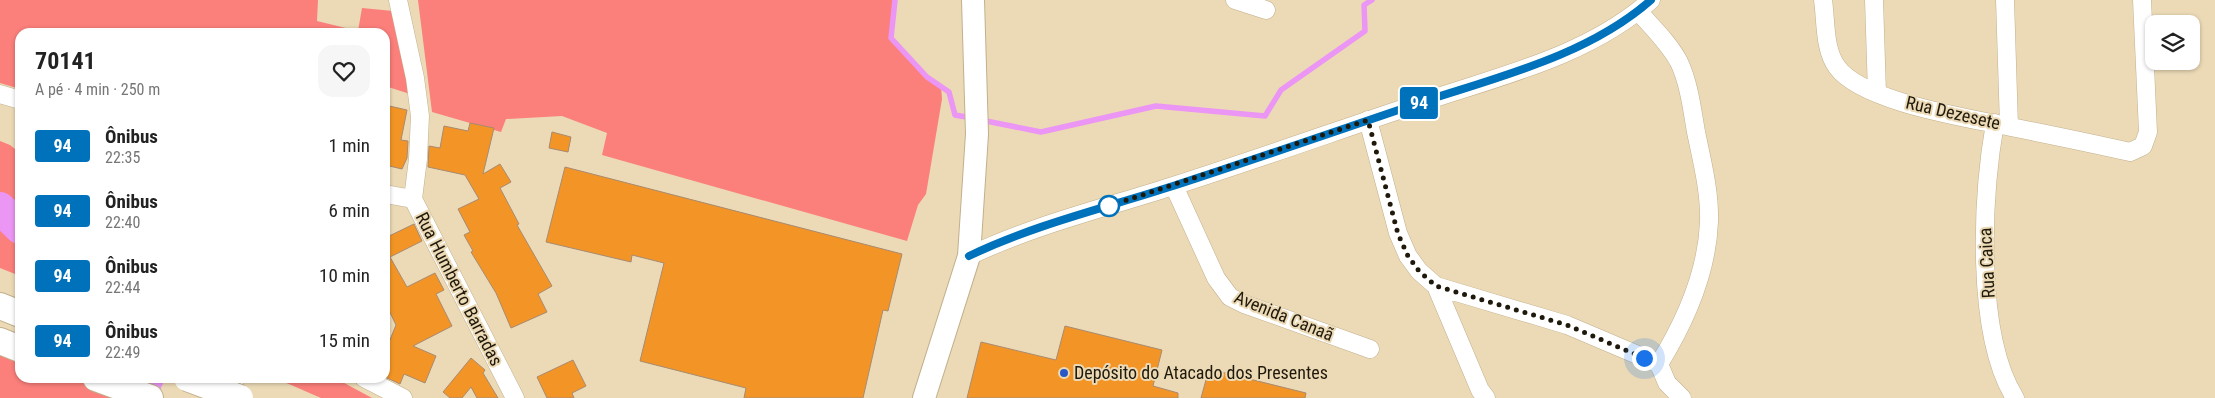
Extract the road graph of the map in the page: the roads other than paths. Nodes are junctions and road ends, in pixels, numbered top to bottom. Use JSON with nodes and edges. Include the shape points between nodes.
{"nodes":[{"id":1,"x":398,"y":0,"type":"edge"},
{"id":2,"x":973,"y":0,"type":"edge"},
{"id":3,"x":1234,"y":0,"type":"edge"},
{"id":4,"x":1823,"y":0,"type":"edge"},
{"id":5,"x":1874,"y":0,"type":"edge"},
{"id":6,"x":2005,"y":0,"type":"edge"},
{"id":7,"x":2142,"y":0,"type":"edge"},
{"id":8,"x":1645,"y":6,"type":"edge"},
{"id":9,"x":1266,"y":10,"type":"dead end"},
{"id":10,"x":0,"y":94,"type":"edge"},
{"id":11,"x":1877,"y":94,"type":"junction"},
{"id":12,"x":15,"y":98,"type":"edge"},
{"id":13,"x":1368,"y":120,"type":"junction"},
{"id":14,"x":2002,"y":125,"type":"junction"},
{"id":15,"x":1174,"y":186,"type":"junction"},
{"id":16,"x":390,"y":195,"type":"edge"},
{"id":17,"x":413,"y":199,"type":"junction"},
{"id":18,"x":969,"y":256,"type":"junction"},
{"id":19,"x":1436,"y":286,"type":"junction"},
{"id":20,"x":0,"y":306,"type":"edge"},
{"id":21,"x":15,"y":312,"type":"edge"},
{"id":22,"x":0,"y":341,"type":"edge"},
{"id":23,"x":15,"y":347,"type":"edge"},
{"id":24,"x":1370,"y":348,"type":"dead end"},
{"id":25,"x":1659,"y":364,"type":"junction"},
{"id":26,"x":110,"y":383,"type":"edge"},
{"id":27,"x":200,"y":383,"type":"edge"},
{"id":28,"x":228,"y":383,"type":"edge"},
{"id":29,"x":374,"y":383,"type":"edge"},
{"id":30,"x":150,"y":398,"type":"edge"},
{"id":31,"x":214,"y":398,"type":"edge"},
{"id":32,"x":240,"y":398,"type":"edge"},
{"id":33,"x":403,"y":398,"type":"edge"},
{"id":34,"x":515,"y":398,"type":"edge"},
{"id":35,"x":924,"y":398,"type":"edge"},
{"id":36,"x":1486,"y":398,"type":"edge"},
{"id":37,"x":1682,"y":398,"type":"edge"},
{"id":38,"x":2015,"y":398,"type":"edge"}],
"edges":[{"from":1,"to":17,"type":"street","name":"Rua Humberto Barradas","via":[[420,116]]},
{"from":2,"to":18,"type":"main road","via":[[977,134]]},
{"from":3,"to":9,"type":"street"},
{"from":4,"to":11,"type":"street","name":"Rua Dezesete","via":[[1835,63],[1847,77]]},
{"from":5,"to":11,"type":"street"},
{"from":6,"to":14,"type":"street","name":"Rua Caica"},
{"from":7,"to":14,"type":"street","name":"Rua Dezesete","via":[[2148,132],[2143,146],[2130,152]]},
{"from":8,"to":13,"type":"street","via":[[1585,43],[1524,68]]},
{"from":8,"to":25,"type":"street","via":[[1683,73],[1706,182],[1709,220],[1704,263],[1676,337]]},
{"from":10,"to":12,"type":"street"},
{"from":11,"to":14,"type":"street","name":"Rua Dezesete","via":[[1934,112]]},
{"from":13,"to":15,"type":"street"},
{"from":13,"to":19,"type":"street","via":[[1398,234],[1408,256]]},
{"from":14,"to":38,"type":"street","name":"Rua Caica","via":[[1985,188],[1988,296],[1994,346],[2004,380]]},
{"from":15,"to":18,"type":"street","via":[[1008,237]]},
{"from":15,"to":24,"type":"street","name":"Avenida Canaã","via":[[1216,278],[1230,297]]},
{"from":16,"to":17,"type":"street"},
{"from":17,"to":34,"type":"street","name":"Rua Humberto Barradas"},
{"from":18,"to":35,"type":"main road"},
{"from":19,"to":25,"type":"street","via":[[1567,325]]},
{"from":19,"to":36,"type":"street"},
{"from":20,"to":21,"type":"highway"},
{"from":22,"to":23,"type":"highway"},
{"from":25,"to":37,"type":"street","via":[[1667,383]]},
{"from":26,"to":30,"type":"highway"},
{"from":27,"to":32,"type":"highway","bridge":true},
{"from":28,"to":31,"type":"street","via":[[217,390]]},
{"from":29,"to":33,"type":"street"}]}
